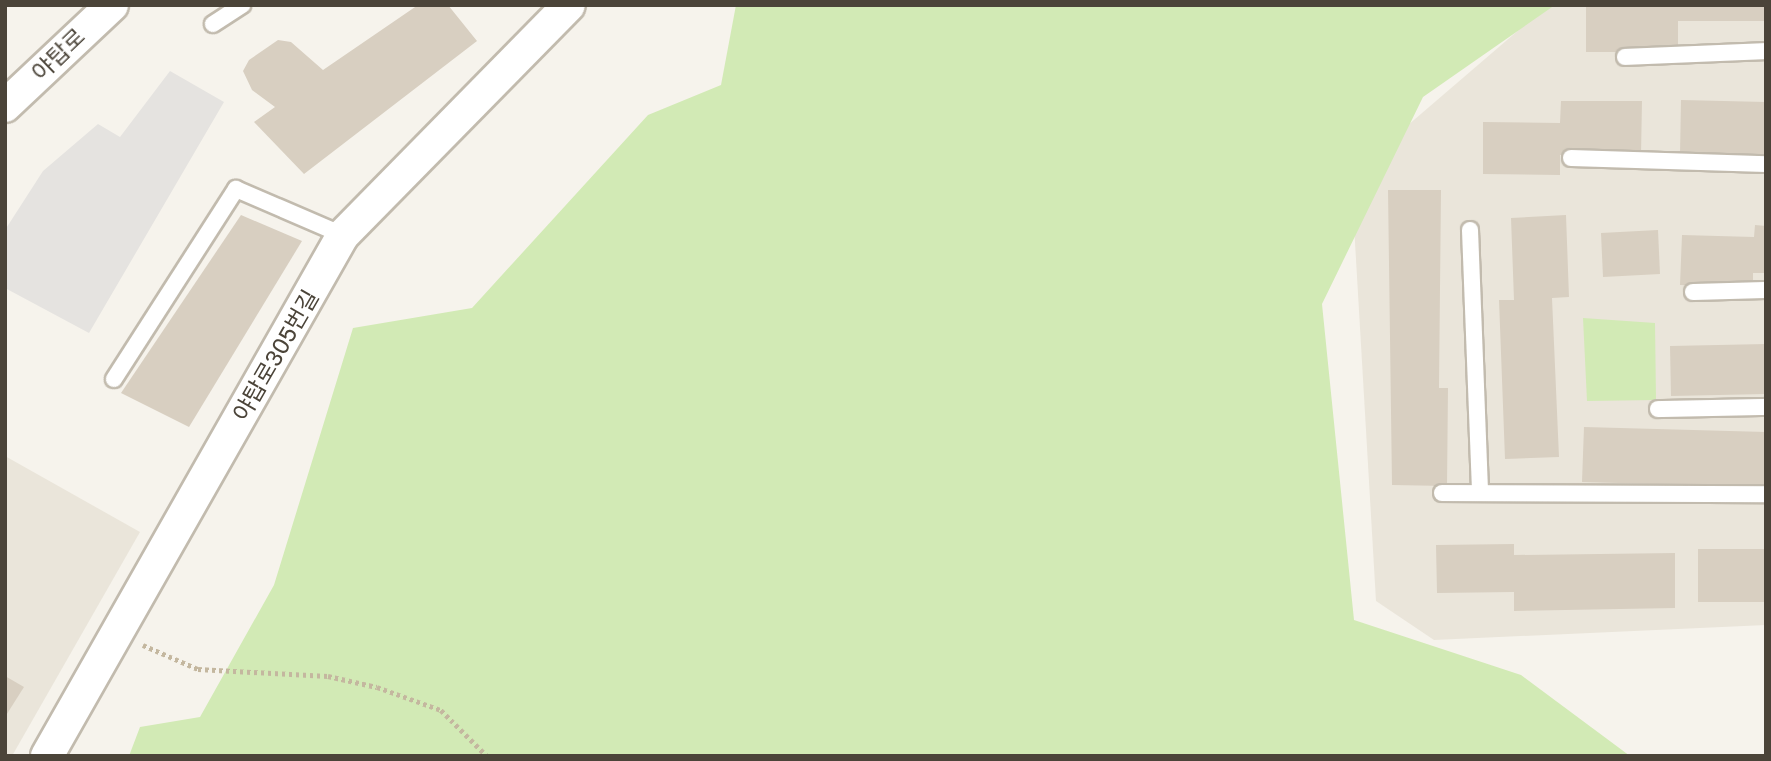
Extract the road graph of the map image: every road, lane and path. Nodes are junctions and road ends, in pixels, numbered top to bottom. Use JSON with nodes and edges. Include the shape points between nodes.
{"nodes":[{"id":1,"x":112,"y":5,"type":"edge"},
{"id":2,"x":242,"y":5,"type":"edge"},
{"id":3,"x":569,"y":5,"type":"edge"},
{"id":4,"x":213,"y":24,"type":"dead end"},
{"id":5,"x":1766,"y":51,"type":"edge"},
{"id":6,"x":1625,"y":57,"type":"dead end"},
{"id":7,"x":5,"y":106,"type":"edge"},
{"id":8,"x":1571,"y":158,"type":"dead end"},
{"id":9,"x":1766,"y":164,"type":"edge"},
{"id":10,"x":1470,"y":230,"type":"dead end"},
{"id":11,"x":343,"y":235,"type":"junction"},
{"id":12,"x":1766,"y":290,"type":"edge"},
{"id":13,"x":1693,"y":292,"type":"dead end"},
{"id":14,"x":114,"y":379,"type":"dead end"},
{"id":15,"x":1766,"y":407,"type":"edge"},
{"id":16,"x":1658,"y":409,"type":"dead end"},
{"id":17,"x":1442,"y":493,"type":"dead end"},
{"id":18,"x":1480,"y":493,"type":"junction"},
{"id":19,"x":1766,"y":494,"type":"edge"},
{"id":20,"x":117,"y":634,"type":"junction"},
{"id":21,"x":47,"y":756,"type":"edge"},
{"id":22,"x":487,"y":756,"type":"edge"}],
"edges":[{"from":1,"to":7,"type":"street","name":"야탑로"},
{"from":2,"to":4,"type":"lane"},
{"from":3,"to":11,"type":"street","name":"야탑로305번길"},
{"from":5,"to":6,"type":"lane"},
{"from":8,"to":9,"type":"lane"},
{"from":10,"to":18,"type":"lane"},
{"from":11,"to":14,"type":"lane","via":[[236,188]]},
{"from":11,"to":20,"type":"street","name":"야탑로305번길"},
{"from":12,"to":13,"type":"lane"},
{"from":15,"to":16,"type":"lane"},
{"from":17,"to":18,"type":"lane"},
{"from":18,"to":19,"type":"lane"},
{"from":20,"to":21,"type":"street","name":"야탑로305번길"},
{"from":20,"to":22,"type":"path","via":[[198,668],[328,676],[377,687],[441,710]]}]}
